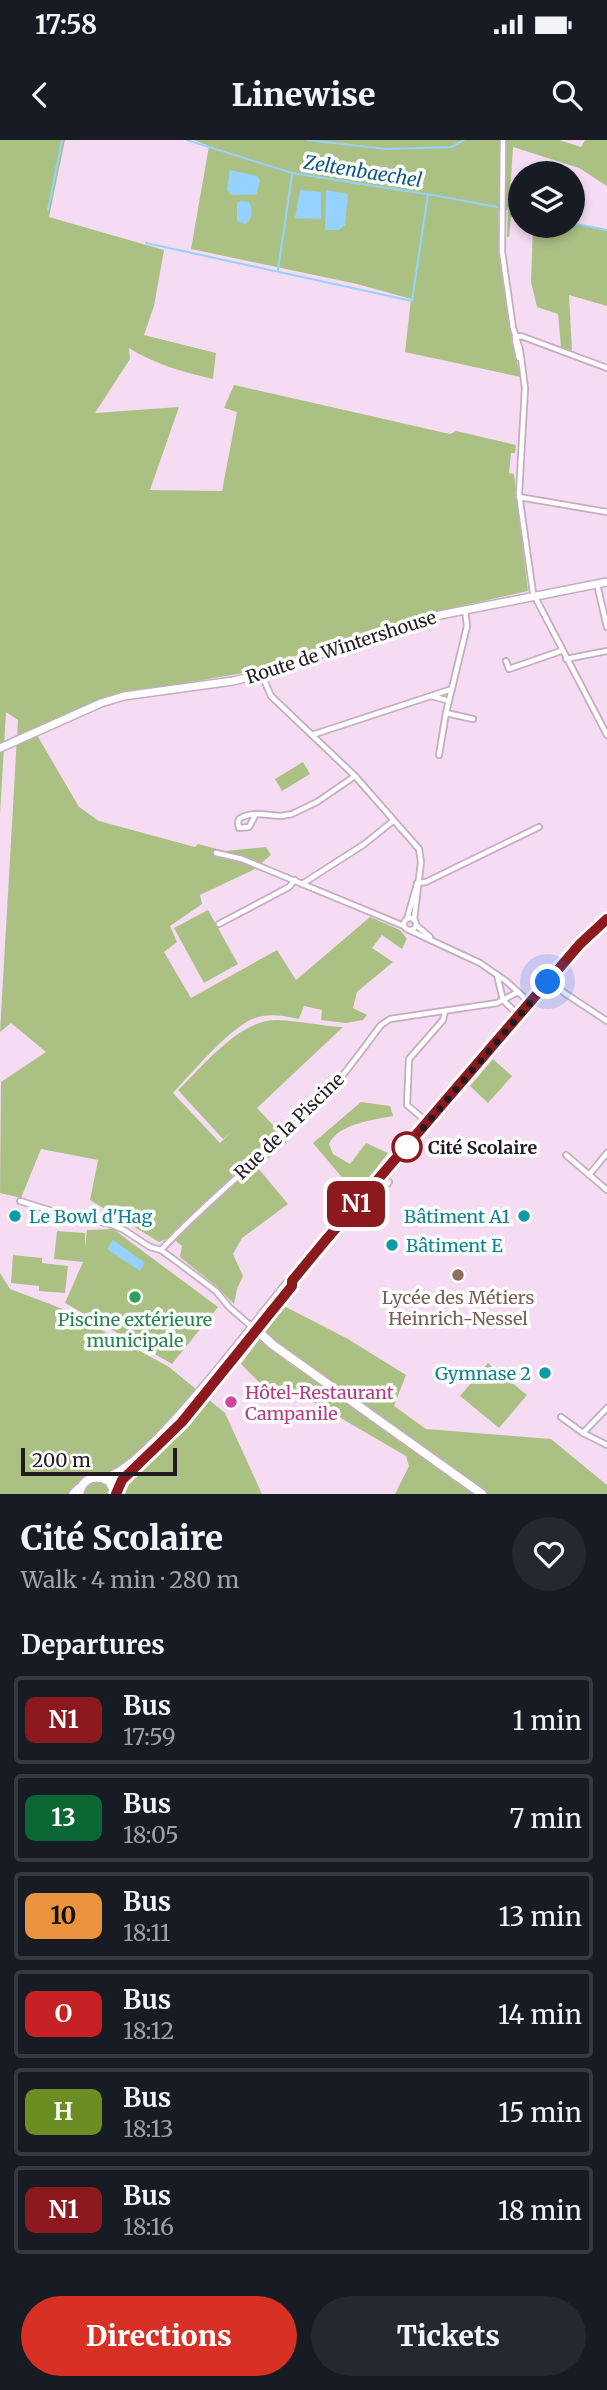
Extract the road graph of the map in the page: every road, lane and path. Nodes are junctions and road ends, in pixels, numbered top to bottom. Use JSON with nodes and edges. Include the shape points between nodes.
{"nodes":[{"id":1,"x":503,"y":140,"type":"edge"},
{"id":2,"x":515,"y":337,"type":"junction"},
{"id":3,"x":607,"y":368,"type":"edge"},
{"id":4,"x":519,"y":496,"type":"junction"},
{"id":5,"x":607,"y":512,"type":"edge"},
{"id":6,"x":607,"y":582,"type":"edge"},
{"id":7,"x":597,"y":584,"type":"junction"},
{"id":8,"x":533,"y":595,"type":"junction"},
{"id":9,"x":465,"y":609,"type":"junction"},
{"id":10,"x":607,"y":627,"type":"edge"},
{"id":11,"x":561,"y":651,"type":"junction"},
{"id":12,"x":607,"y":651,"type":"edge"},
{"id":13,"x":566,"y":659,"type":"junction"},
{"id":14,"x":506,"y":661,"type":"dead end"},
{"id":15,"x":262,"y":674,"type":"junction"},
{"id":16,"x":452,"y":689,"type":"junction"},
{"id":17,"x":431,"y":696,"type":"junction"},
{"id":18,"x":449,"y":701,"type":"junction"},
{"id":19,"x":446,"y":713,"type":"junction"},
{"id":20,"x":473,"y":719,"type":"dead end"},
{"id":21,"x":605,"y":728,"type":"edge"},
{"id":22,"x":312,"y":735,"type":"junction"},
{"id":23,"x":607,"y":735,"type":"edge"},
{"id":24,"x":0,"y":748,"type":"edge"},
{"id":25,"x":439,"y":755,"type":"dead end"},
{"id":26,"x":355,"y":776,"type":"junction"},
{"id":27,"x":256,"y":814,"type":"dead end"},
{"id":28,"x":393,"y":821,"type":"junction"},
{"id":29,"x":539,"y":827,"type":"dead end"},
{"id":30,"x":216,"y":853,"type":"dead end"},
{"id":31,"x":295,"y":880,"type":"junction"},
{"id":32,"x":418,"y":881,"type":"junction"},
{"id":33,"x":302,"y":884,"type":"junction"},
{"id":34,"x":607,"y":919,"type":"edge"},
{"id":35,"x":405,"y":922,"type":"junction"},
{"id":36,"x":415,"y":923,"type":"junction"},
{"id":37,"x":219,"y":924,"type":"dead end"},
{"id":38,"x":409,"y":930,"type":"junction"},
{"id":39,"x":437,"y":942,"type":"junction"},
{"id":40,"x":497,"y":974,"type":"junction"},
{"id":41,"x":548,"y":982,"type":"junction"},
{"id":42,"x":518,"y":992,"type":"junction"},
{"id":43,"x":503,"y":1000,"type":"junction"},
{"id":44,"x":530,"y":1003,"type":"junction"},
{"id":45,"x":445,"y":1012,"type":"junction"},
{"id":46,"x":520,"y":1016,"type":"junction"},
{"id":47,"x":607,"y":1021,"type":"edge"},
{"id":48,"x":428,"y":1122,"type":"junction"},
{"id":49,"x":607,"y":1153,"type":"edge"},
{"id":50,"x":566,"y":1155,"type":"dead end"},
{"id":51,"x":589,"y":1175,"type":"junction"},
{"id":52,"x":389,"y":1182,"type":"dead end"},
{"id":53,"x":607,"y":1190,"type":"edge"},
{"id":54,"x":20,"y":1201,"type":"dead end"},
{"id":55,"x":357,"y":1220,"type":"dead end"},
{"id":56,"x":161,"y":1250,"type":"junction"},
{"id":57,"x":254,"y":1328,"type":"junction"},
{"id":58,"x":201,"y":1393,"type":"junction"},
{"id":59,"x":607,"y":1408,"type":"edge"},
{"id":60,"x":561,"y":1417,"type":"dead end"},
{"id":61,"x":583,"y":1433,"type":"junction"},
{"id":62,"x":607,"y":1445,"type":"edge"},
{"id":63,"x":104,"y":1478,"type":"junction"},
{"id":64,"x":78,"y":1492,"type":"edge"},
{"id":65,"x":116,"y":1492,"type":"edge"},
{"id":66,"x":482,"y":1494,"type":"edge"}],
"edges":[{"from":1,"to":2,"type":"street","via":[[502,251]]},
{"from":2,"to":3,"type":"street"},
{"from":2,"to":4,"type":"street","via":[[525,398]]},
{"from":4,"to":5,"type":"street"},
{"from":4,"to":8,"type":"street"},
{"from":6,"to":7,"type":"street","name":"Route de Wintershouse"},
{"from":7,"to":8,"type":"street","name":"Route de Wintershouse"},
{"from":7,"to":10,"type":"street"},
{"from":8,"to":9,"type":"street","name":"Route de Wintershouse"},
{"from":8,"to":11,"type":"street"},
{"from":9,"to":15,"type":"street","name":"Route de Wintershouse"},
{"from":9,"to":16,"type":"street","via":[[467,626]]},
{"from":11,"to":13,"type":"street"},
{"from":11,"to":14,"type":"street","via":[[509,669]]},
{"from":12,"to":13,"type":"street"},
{"from":13,"to":21,"type":"street"},
{"from":15,"to":22,"type":"street","via":[[271,696]]},
{"from":15,"to":24,"type":"street","name":"Route de Wintershouse","via":[[124,696]]},
{"from":16,"to":17,"type":"street"},
{"from":16,"to":18,"type":"street"},
{"from":17,"to":18,"type":"street"},
{"from":17,"to":22,"type":"street"},
{"from":18,"to":19,"type":"street"},
{"from":19,"to":20,"type":"street"},
{"from":19,"to":25,"type":"street"},
{"from":21,"to":23,"type":"street"},
{"from":22,"to":26,"type":"street"},
{"from":26,"to":27,"type":"street","via":[[292,814]]},
{"from":26,"to":28,"type":"street"},
{"from":28,"to":32,"type":"street","via":[[419,849]]},
{"from":28,"to":33,"type":"street"},
{"from":29,"to":32,"type":"street","via":[[439,876]]},
{"from":30,"to":31,"type":"street"},
{"from":31,"to":33,"type":"street"},
{"from":31,"to":37,"type":"street"},
{"from":32,"to":35,"type":"street"},
{"from":32,"to":36,"type":"street"},
{"from":33,"to":35,"type":"street","via":[[387,920]]},
{"from":34,"to":41,"type":"main road"},
{"from":35,"to":36,"type":"street"},
{"from":35,"to":38,"type":"street"},
{"from":36,"to":38,"type":"street"},
{"from":36,"to":39,"type":"street"},
{"from":38,"to":39,"type":"street"},
{"from":39,"to":40,"type":"street"},
{"from":40,"to":42,"type":"street"},
{"from":40,"to":43,"type":"street"},
{"from":41,"to":44,"type":"main road"},
{"from":41,"to":47,"type":"street"},
{"from":42,"to":43,"type":"street","name":"Rue de la Piscine"},
{"from":42,"to":44,"type":"street"},
{"from":43,"to":45,"type":"street","name":"Rue de la Piscine"},
{"from":43,"to":46,"type":"street"},
{"from":44,"to":46,"type":"main road"},
{"from":45,"to":48,"type":"street","via":[[409,1059],[407,1105]]},
{"from":45,"to":56,"type":"street","name":"Rue de la Piscine","via":[[390,1019],[381,1025],[330,1091]]},
{"from":46,"to":48,"type":"main road"},
{"from":48,"to":57,"type":"main road"},
{"from":49,"to":51,"type":"street"},
{"from":50,"to":51,"type":"street"},
{"from":51,"to":53,"type":"street"},
{"from":52,"to":55,"type":"street"},
{"from":54,"to":56,"type":"street","via":[[107,1223]]},
{"from":56,"to":57,"type":"street"},
{"from":57,"to":58,"type":"main road"},
{"from":57,"to":66,"type":"main road"},
{"from":58,"to":63,"type":"main road","via":[[142,1455],[117,1475]]},
{"from":58,"to":65,"type":"main road","via":[[173,1431],[122,1480]]},
{"from":59,"to":61,"type":"street"},
{"from":60,"to":61,"type":"street"},
{"from":61,"to":62,"type":"street"},
{"from":63,"to":64,"type":"main road","via":[[92,1477]]},
{"from":63,"to":65,"type":"main road"}]}
